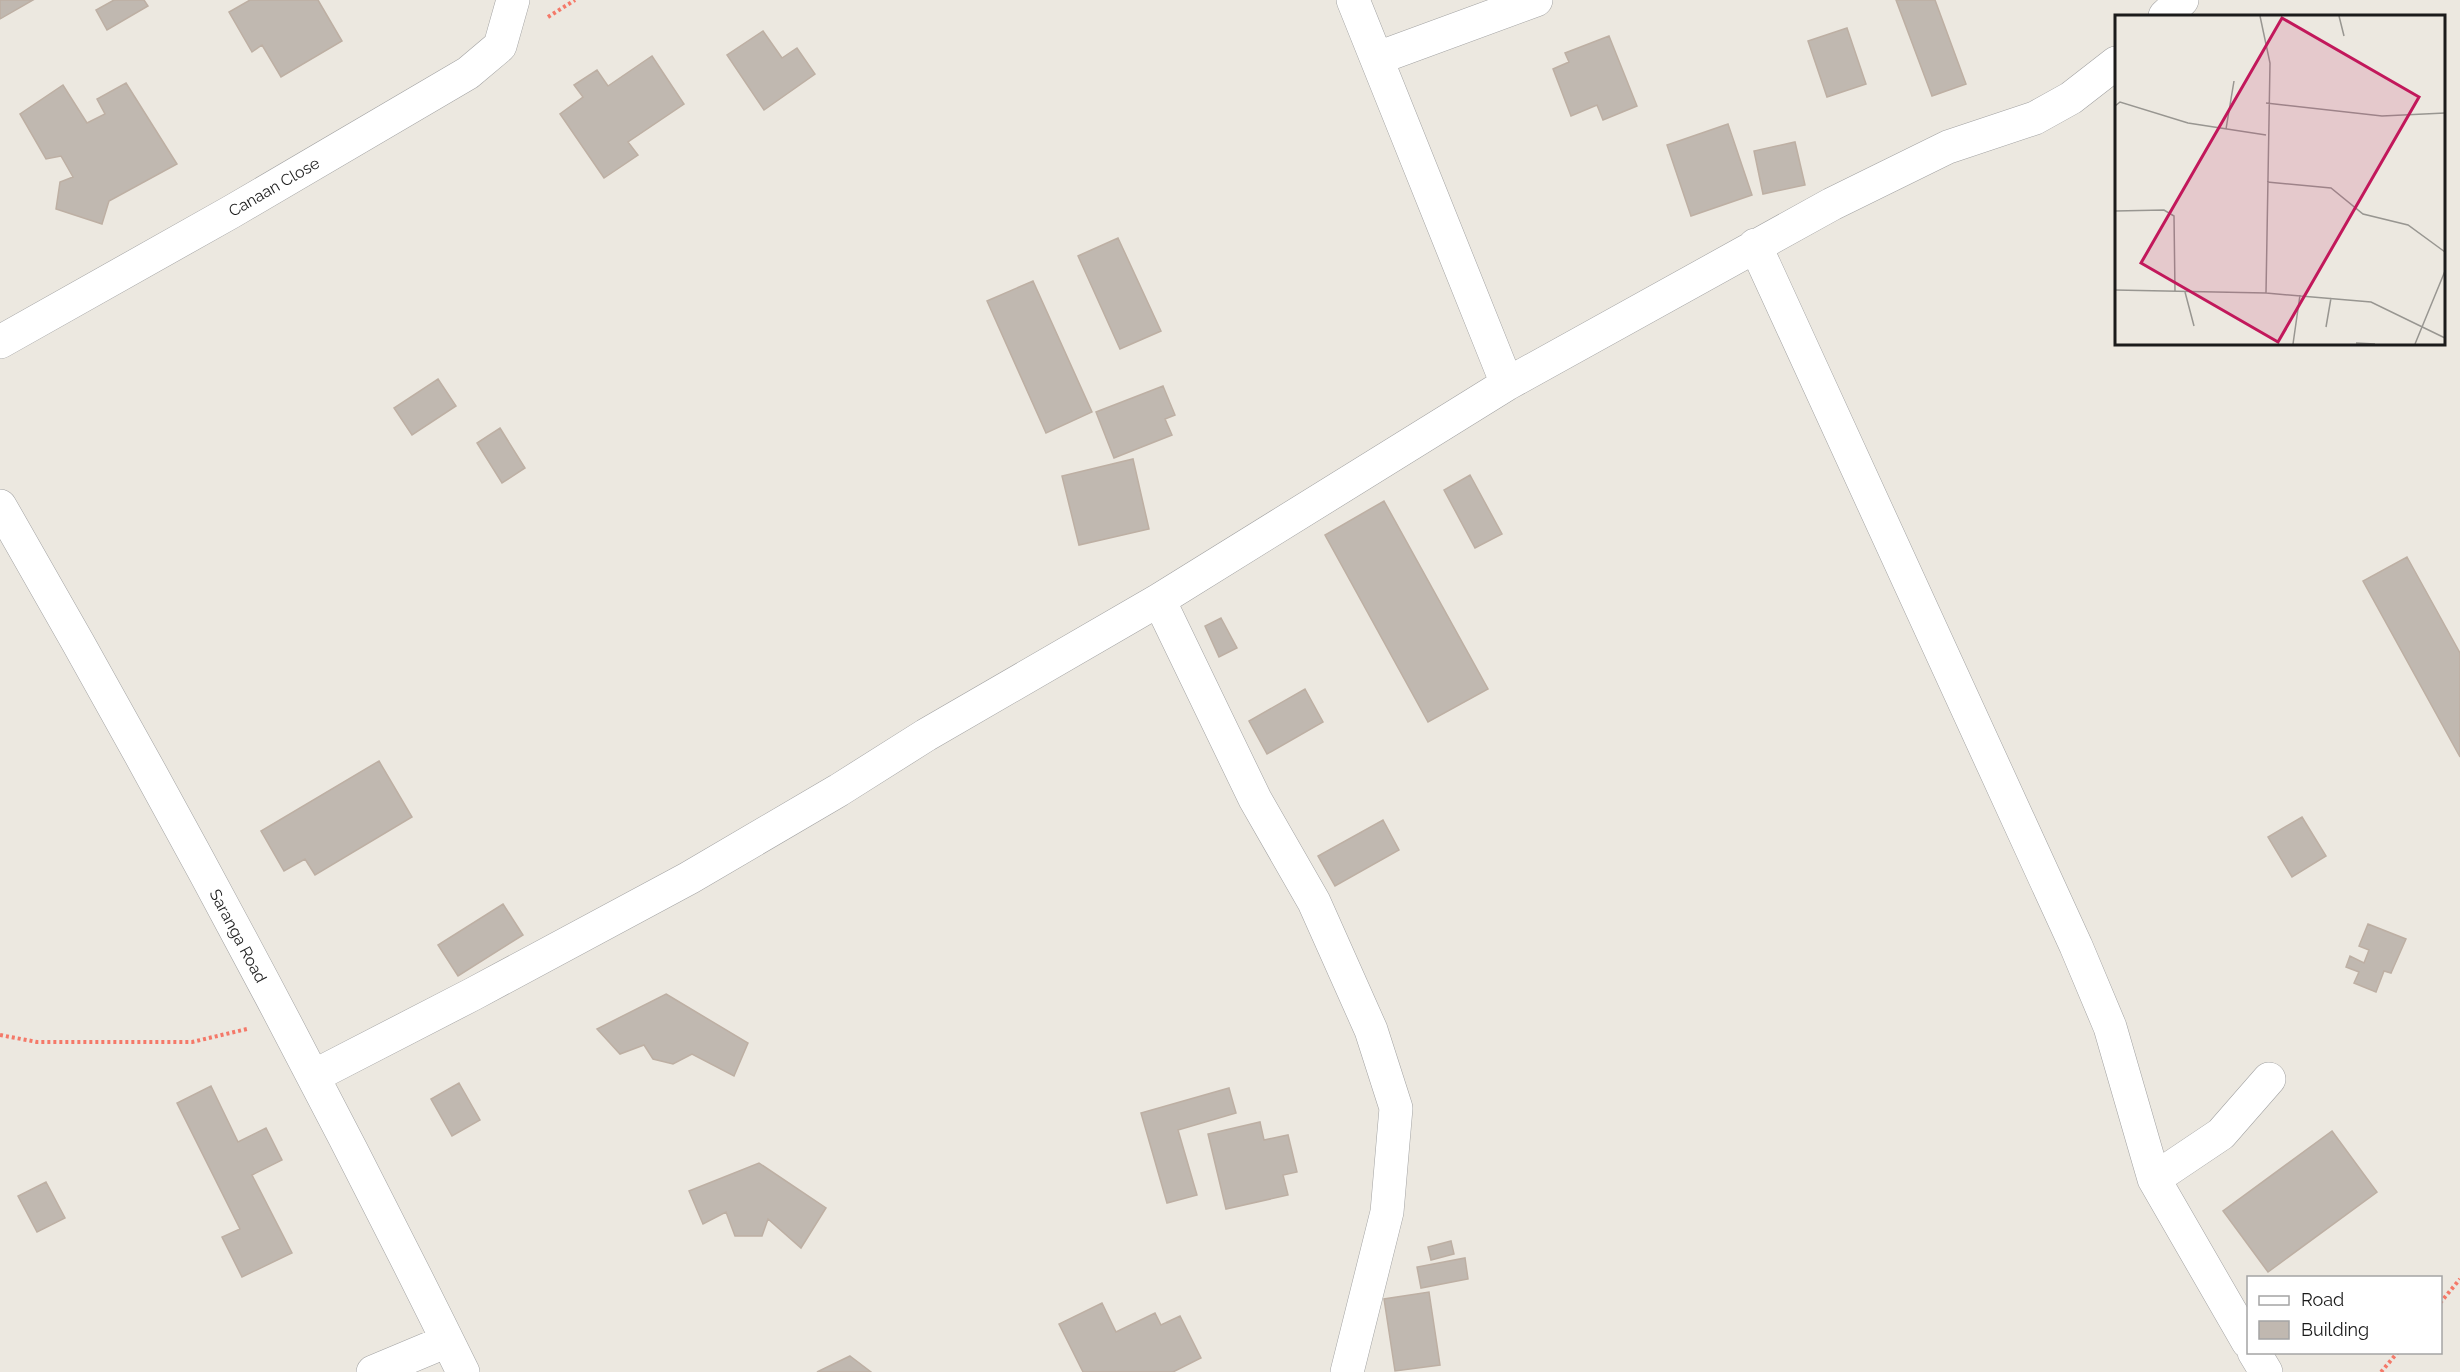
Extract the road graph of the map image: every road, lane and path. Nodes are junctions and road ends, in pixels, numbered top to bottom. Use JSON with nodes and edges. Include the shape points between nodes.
{"nodes":[{"id":1,"x":513,"y":0,"type":"edge"},
{"id":2,"x":1353,"y":0,"type":"edge"},
{"id":3,"x":1536,"y":0,"type":"edge"},
{"id":4,"x":2182,"y":0,"type":"edge"},
{"id":5,"x":2165,"y":15,"type":"edge"},
{"id":6,"x":1377,"y":58,"type":"junction"},
{"id":7,"x":2115,"y":64,"type":"edge"},
{"id":8,"x":1755,"y":245,"type":"junction"},
{"id":9,"x":0,"y":342,"type":"edge"},
{"id":10,"x":1508,"y":384,"type":"junction"},
{"id":11,"x":0,"y":507,"type":"edge"},
{"id":12,"x":1159,"y":600,"type":"junction"},
{"id":13,"x":278,"y":1010,"type":"junction"},
{"id":14,"x":0,"y":1035,"type":"edge"},
{"id":15,"x":314,"y":1076,"type":"junction"},
{"id":16,"x":2269,"y":1079,"type":"dead end"},
{"id":17,"x":2154,"y":1179,"type":"junction"},
{"id":18,"x":2460,"y":1279,"type":"edge"},
{"id":19,"x":2442,"y":1301,"type":"edge"},
{"id":20,"x":2247,"y":1340,"type":"edge"},
{"id":21,"x":447,"y":1341,"type":"junction"},
{"id":22,"x":2255,"y":1354,"type":"edge"},
{"id":23,"x":2397,"y":1354,"type":"edge"},
{"id":24,"x":373,"y":1372,"type":"edge"},
{"id":25,"x":463,"y":1372,"type":"edge"},
{"id":26,"x":1347,"y":1372,"type":"edge"},
{"id":27,"x":2266,"y":1372,"type":"edge"},
{"id":28,"x":2381,"y":1372,"type":"edge"}],
"edges":[{"from":1,"to":9,"type":"street","name":"Canaan Close","via":[[500,46],[468,73]]},
{"from":2,"to":6,"type":"street"},
{"from":3,"to":6,"type":"street"},
{"from":4,"to":5,"type":"street"},
{"from":6,"to":10,"type":"street"},
{"from":7,"to":8,"type":"street","via":[[2071,98],[2035,118],[1948,147]]},
{"from":8,"to":10,"type":"street"},
{"from":8,"to":17,"type":"street","via":[[2076,946],[2110,1028]]},
{"from":10,"to":12,"type":"street"},
{"from":11,"to":13,"type":"street","name":"Saranga Road","via":[[93,667]]},
{"from":12,"to":15,"type":"street","via":[[689,878]]},
{"from":12,"to":26,"type":"street","via":[[1255,799],[1314,902],[1371,1030],[1396,1108],[1387,1212]]},
{"from":13,"to":14,"type":"path","via":[[244,1031],[192,1042],[37,1042]]},
{"from":13,"to":15,"type":"street","name":"Saranga Road"},
{"from":15,"to":21,"type":"street","name":"Saranga Road"},
{"from":16,"to":17,"type":"street","via":[[2221,1134]]},
{"from":17,"to":20,"type":"street"},
{"from":18,"to":19,"type":"path"},
{"from":21,"to":24,"type":"street"},
{"from":21,"to":25,"type":"street","name":"Saranga Road"},
{"from":22,"to":27,"type":"street"},
{"from":23,"to":28,"type":"path"}]}
